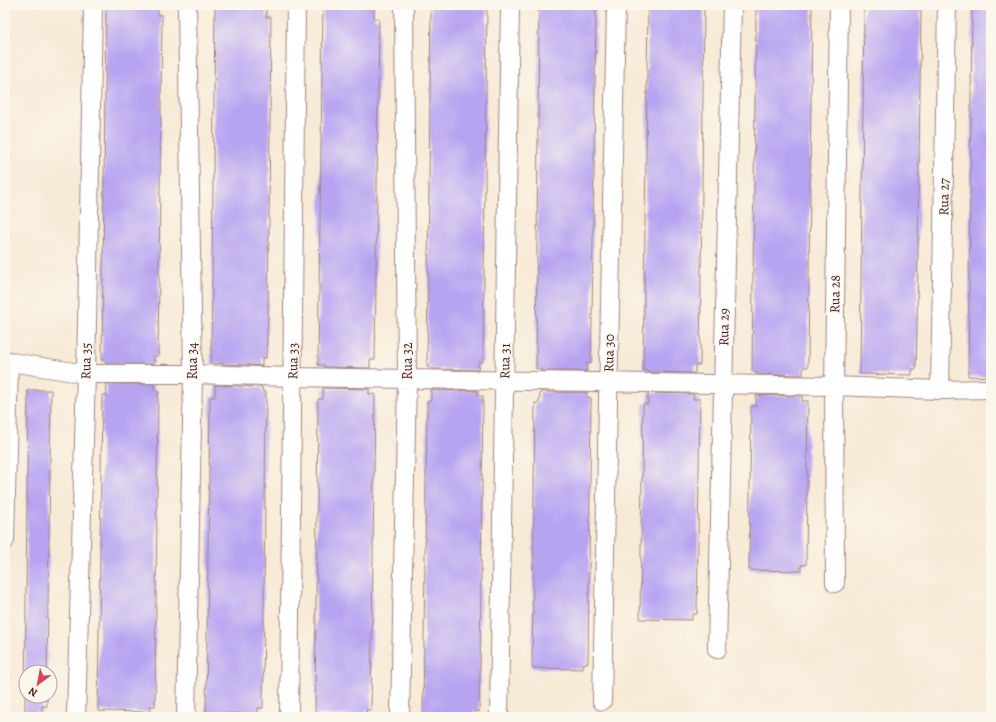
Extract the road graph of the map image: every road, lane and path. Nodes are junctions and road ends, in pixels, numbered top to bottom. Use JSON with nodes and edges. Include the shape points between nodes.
{"nodes":[{"id":1,"x":93,"y":5,"type":"edge"},
{"id":2,"x":187,"y":5,"type":"edge"},
{"id":3,"x":296,"y":5,"type":"edge"},
{"id":4,"x":404,"y":5,"type":"edge"},
{"id":5,"x":510,"y":5,"type":"edge"},
{"id":6,"x":616,"y":5,"type":"edge"},
{"id":7,"x":732,"y":5,"type":"edge"},
{"id":8,"x":839,"y":5,"type":"edge"},
{"id":9,"x":947,"y":5,"type":"edge"},
{"id":10,"x":7,"y":361,"type":"edge"},
{"id":11,"x":86,"y":374,"type":"junction"},
{"id":12,"x":193,"y":374,"type":"junction"},
{"id":13,"x":293,"y":377,"type":"junction"},
{"id":14,"x":407,"y":379,"type":"junction"},
{"id":15,"x":504,"y":381,"type":"junction"},
{"id":16,"x":608,"y":382,"type":"junction"},
{"id":17,"x":723,"y":384,"type":"junction"},
{"id":18,"x":834,"y":386,"type":"junction"},
{"id":19,"x":991,"y":389,"type":"edge"},
{"id":20,"x":940,"y":390,"type":"junction"},
{"id":21,"x":5,"y":540,"type":"edge"},
{"id":22,"x":835,"y":582,"type":"dead end"},
{"id":23,"x":717,"y":649,"type":"dead end"},
{"id":24,"x":602,"y":701,"type":"dead end"},
{"id":25,"x":76,"y":717,"type":"edge"},
{"id":26,"x":186,"y":717,"type":"edge"},
{"id":27,"x":289,"y":717,"type":"edge"},
{"id":28,"x":400,"y":717,"type":"edge"},
{"id":29,"x":499,"y":717,"type":"edge"}],
"edges":[{"from":1,"to":11,"type":"street","name":"Rua 35"},
{"from":2,"to":12,"type":"street","name":"Rua 34"},
{"from":3,"to":13,"type":"street","name":"Rua 33"},
{"from":4,"to":14,"type":"street","name":"Rua 32"},
{"from":5,"to":15,"type":"street","name":"Rua 31"},
{"from":6,"to":16,"type":"street","name":"Rua 30"},
{"from":7,"to":17,"type":"street","name":"Rua 29"},
{"from":8,"to":18,"type":"street","name":"Rua 28"},
{"from":9,"to":20,"type":"street","name":"Rua 27"},
{"from":10,"to":11,"type":"street"},
{"from":10,"to":21,"type":"street"},
{"from":11,"to":12,"type":"street"},
{"from":11,"to":25,"type":"street","name":"Rua 35"},
{"from":12,"to":13,"type":"street"},
{"from":12,"to":26,"type":"street","name":"Rua 34"},
{"from":13,"to":14,"type":"street"},
{"from":13,"to":27,"type":"street","name":"Rua 33"},
{"from":14,"to":15,"type":"street"},
{"from":14,"to":28,"type":"street","name":"Rua 32"},
{"from":15,"to":16,"type":"street"},
{"from":15,"to":29,"type":"street","name":"Rua 31"},
{"from":16,"to":17,"type":"street"},
{"from":16,"to":24,"type":"street","name":"Rua 30"},
{"from":17,"to":18,"type":"street"},
{"from":17,"to":23,"type":"street","name":"Rua 29"},
{"from":18,"to":20,"type":"street"},
{"from":18,"to":22,"type":"street","name":"Rua 28"},
{"from":19,"to":20,"type":"street"}]}
